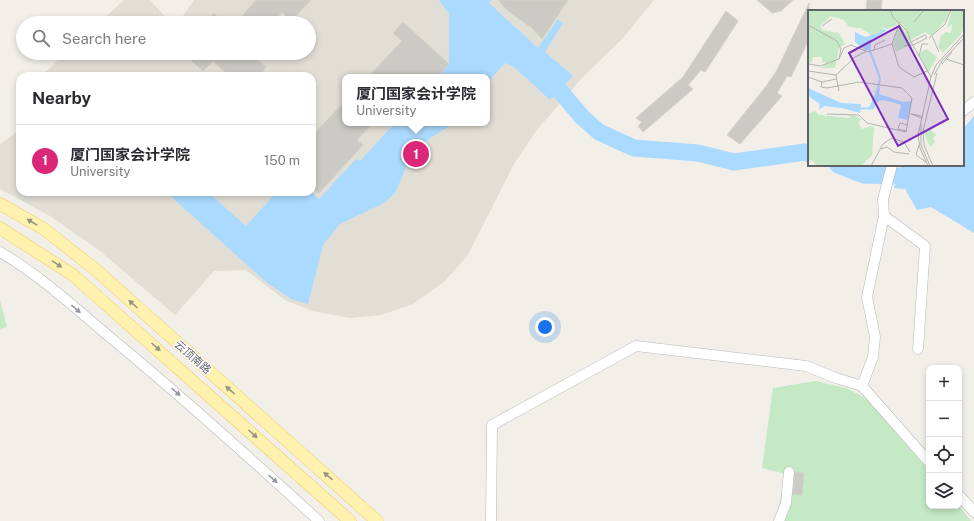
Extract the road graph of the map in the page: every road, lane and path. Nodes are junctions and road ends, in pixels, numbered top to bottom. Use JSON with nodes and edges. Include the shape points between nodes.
{"nodes":[{"id":1,"x":974,"y":102,"type":"edge"},
{"id":2,"x":964,"y":110,"type":"edge"},
{"id":3,"x":892,"y":166,"type":"edge"},
{"id":4,"x":0,"y":204,"type":"edge"},
{"id":5,"x":884,"y":216,"type":"junction"},
{"id":6,"x":0,"y":228,"type":"edge"},
{"id":7,"x":0,"y":252,"type":"edge"},
{"id":8,"x":918,"y":349,"type":"dead end"},
{"id":9,"x":862,"y":386,"type":"junction"},
{"id":10,"x":926,"y":459,"type":"edge"},
{"id":11,"x":789,"y":472,"type":"dead end"},
{"id":12,"x":340,"y":486,"type":"junction"},
{"id":13,"x":962,"y":499,"type":"edge"},
{"id":14,"x":328,"y":500,"type":"junction"},
{"id":15,"x":974,"y":512,"type":"edge"},
{"id":16,"x":319,"y":521,"type":"edge"},
{"id":17,"x":350,"y":521,"type":"edge"},
{"id":18,"x":377,"y":521,"type":"edge"},
{"id":19,"x":491,"y":521,"type":"edge"},
{"id":20,"x":778,"y":521,"type":"edge"}],
"edges":[{"from":1,"to":2,"type":"street"},
{"from":3,"to":5,"type":"street","via":[[883,199]]},
{"from":12,"to":4,"type":"main road","name":"云顶南路","one_way":true,"via":[[96,270],[44,229]]},
{"from":5,"to":8,"type":"street","via":[[925,246]]},
{"from":5,"to":9,"type":"street","via":[[866,297],[875,337],[873,357]]},
{"from":6,"to":14,"type":"main road","name":"云顶南路","one_way":true,"via":[[73,275]]},
{"from":7,"to":16,"type":"street","one_way":true,"via":[[18,262],[135,358]]},
{"from":9,"to":10,"type":"street"},
{"from":9,"to":19,"type":"street","via":[[806,366],[636,346],[492,425]]},
{"from":11,"to":20,"type":"street","via":[[786,503]]},
{"from":12,"to":14,"type":"main road"},
{"from":12,"to":18,"type":"main road","name":"云顶南路"},
{"from":13,"to":15,"type":"street"},
{"from":14,"to":17,"type":"main road","name":"云顶南路"}]}
